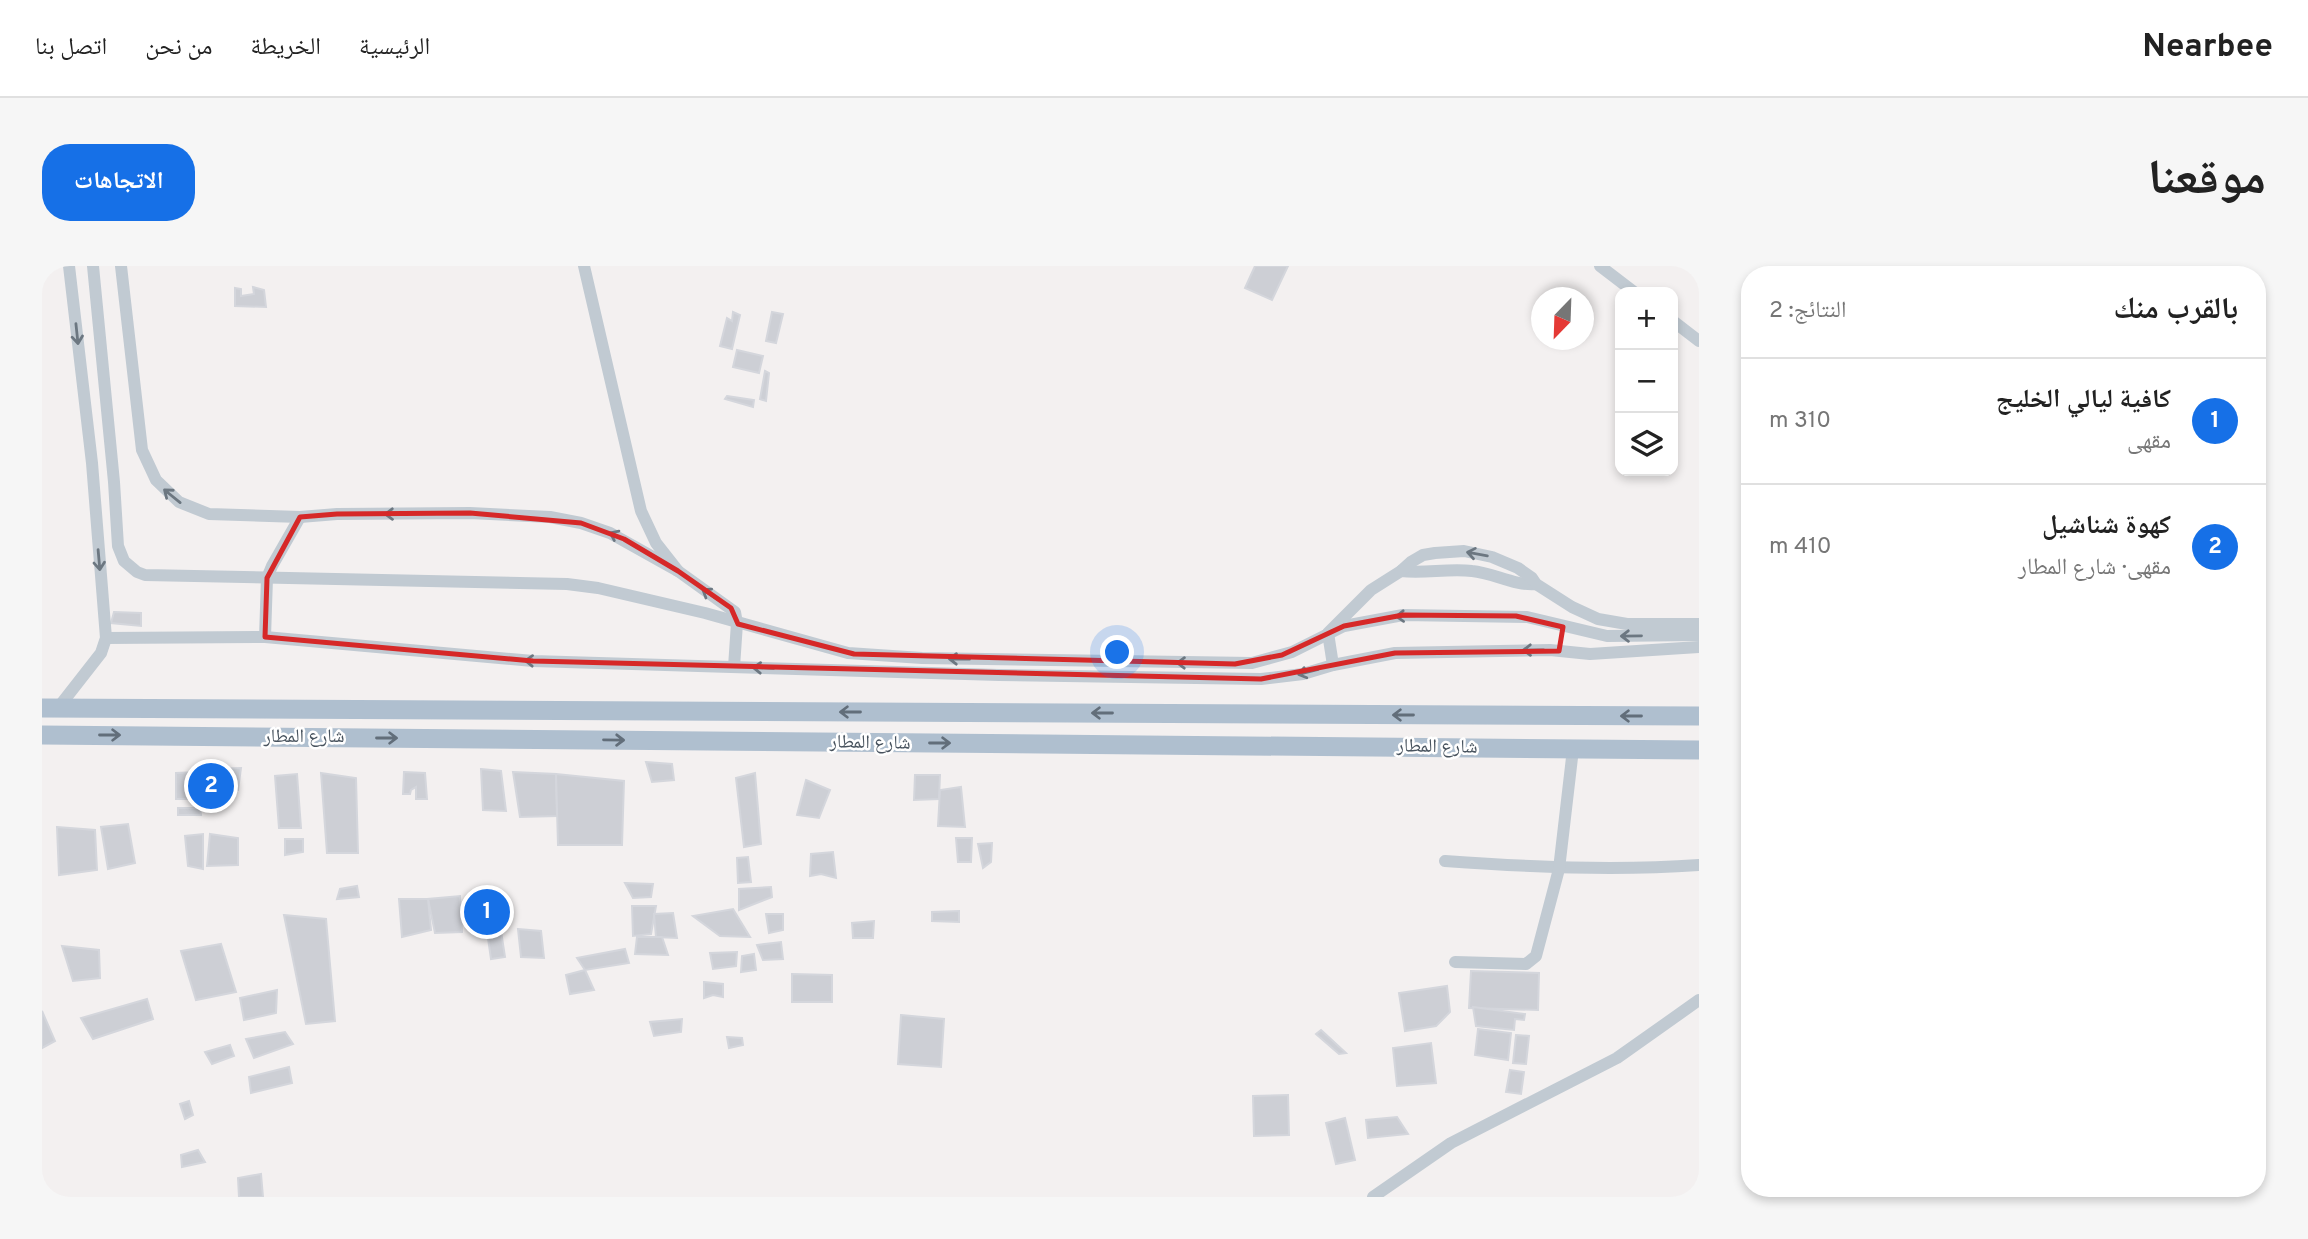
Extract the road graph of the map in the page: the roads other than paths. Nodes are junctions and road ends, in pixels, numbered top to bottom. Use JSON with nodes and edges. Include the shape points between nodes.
{"nodes":[{"id":1,"x":69,"y":266,"type":"edge"},
{"id":2,"x":93,"y":266,"type":"edge"},
{"id":3,"x":121,"y":266,"type":"edge"},
{"id":4,"x":584,"y":266,"type":"edge"},
{"id":5,"x":1600,"y":266,"type":"edge"},
{"id":6,"x":1627,"y":287,"type":"edge"},
{"id":7,"x":1678,"y":325,"type":"edge"},
{"id":8,"x":1699,"y":341,"type":"edge"},
{"id":9,"x":300,"y":517,"type":"junction"},
{"id":10,"x":678,"y":571,"type":"junction"},
{"id":11,"x":1401,"y":571,"type":"junction"},
{"id":12,"x":267,"y":578,"type":"junction"},
{"id":13,"x":1536,"y":584,"type":"junction"},
{"id":14,"x":737,"y":623,"type":"junction"},
{"id":15,"x":1699,"y":624,"type":"edge"},
{"id":16,"x":1563,"y":627,"type":"junction"},
{"id":17,"x":1328,"y":633,"type":"junction"},
{"id":18,"x":1699,"y":635,"type":"edge"},
{"id":19,"x":265,"y":637,"type":"junction"},
{"id":20,"x":106,"y":638,"type":"junction"},
{"id":21,"x":1699,"y":647,"type":"edge"},
{"id":22,"x":1559,"y":650,"type":"junction"},
{"id":23,"x":1333,"y":665,"type":"junction"},
{"id":24,"x":734,"y":667,"type":"junction"},
{"id":25,"x":50,"y":708,"type":"edge"},
{"id":26,"x":1699,"y":716,"type":"edge"},
{"id":27,"x":42,"y":735,"type":"edge"},
{"id":28,"x":1573,"y":749,"type":"junction"},
{"id":29,"x":1699,"y":750,"type":"edge"},
{"id":30,"x":1445,"y":861,"type":"dead end"},
{"id":31,"x":1699,"y":865,"type":"edge"},
{"id":32,"x":1559,"y":869,"type":"junction"},
{"id":33,"x":1455,"y":962,"type":"dead end"},
{"id":34,"x":1699,"y":1000,"type":"edge"},
{"id":35,"x":1373,"y":1197,"type":"edge"}],
"edges":[{"from":1,"to":20,"type":"street","one_way":true},
{"from":2,"to":12,"type":"street","via":[[118,546],[124,561],[137,572],[153,576]]},
{"from":9,"to":3,"type":"street","one_way":true,"via":[[209,514],[179,502],[156,480],[142,450]]},
{"from":4,"to":10,"type":"street","via":[[642,511],[656,543]]},
{"from":5,"to":6,"type":"street"},
{"from":7,"to":8,"type":"street"},
{"from":10,"to":9,"type":"street","one_way":true,"via":[[610,533],[550,517],[470,513]]},
{"from":9,"to":12,"type":"street"},
{"from":14,"to":10,"type":"street","one_way":true,"via":[[731,608]]},
{"from":11,"to":13,"type":"street","via":[[1471,570]]},
{"from":13,"to":11,"type":"street","one_way":true,"via":[[1518,568],[1492,556],[1464,551],[1423,555]]},
{"from":11,"to":17,"type":"street","via":[[1371,590]]},
{"from":12,"to":14,"type":"street","via":[[567,584],[627,594]]},
{"from":12,"to":19,"type":"street"},
{"from":13,"to":15,"type":"street","via":[[1581,612],[1608,621]]},
{"from":17,"to":14,"type":"street","one_way":true,"via":[[1252,663],[1205,663],[848,653]]},
{"from":14,"to":24,"type":"street"},
{"from":16,"to":17,"type":"street","one_way":true,"via":[[1516,616],[1403,615]]},
{"from":18,"to":16,"type":"street","one_way":true,"via":[[1607,636]]},
{"from":16,"to":22,"type":"street"},
{"from":17,"to":23,"type":"street"},
{"from":19,"to":20,"type":"street"},
{"from":24,"to":19,"type":"street","one_way":true,"via":[[533,661]]},
{"from":20,"to":25,"type":"street","via":[[100,653]]},
{"from":21,"to":22,"type":"street","via":[[1598,654]]},
{"from":22,"to":23,"type":"street","one_way":true,"via":[[1395,653]]},
{"from":23,"to":24,"type":"street","one_way":true,"via":[[1303,674],[1261,678]]},
{"from":26,"to":25,"type":"main road","name":"شارع المطار","one_way":true},
{"from":27,"to":28,"type":"main road","name":"شارع المطار","one_way":true},
{"from":28,"to":29,"type":"main road","name":"شارع المطار"},
{"from":28,"to":32,"type":"street"},
{"from":30,"to":32,"type":"street"},
{"from":31,"to":32,"type":"street"},
{"from":32,"to":33,"type":"street","via":[[1534,959],[1526,964]]},
{"from":34,"to":35,"type":"street","via":[[1617,1058],[1451,1143]]}]}
